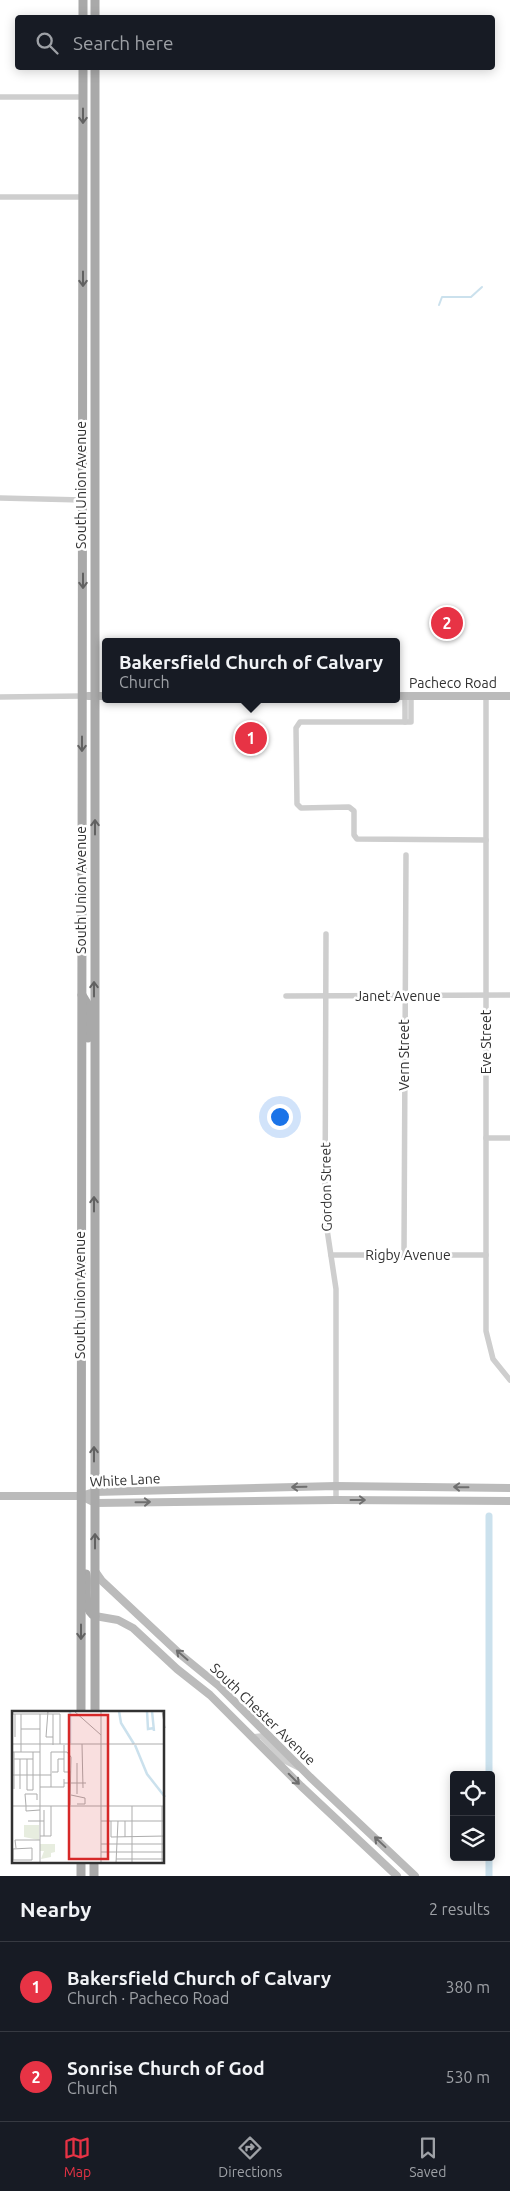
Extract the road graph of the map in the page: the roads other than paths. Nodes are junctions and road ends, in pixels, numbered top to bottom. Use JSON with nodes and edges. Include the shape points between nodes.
{"nodes":[{"id":1,"x":96,"y":0,"type":"edge"},
{"id":2,"x":96,"y":15,"type":"edge"},
{"id":3,"x":83,"y":70,"type":"edge"},
{"id":4,"x":90,"y":70,"type":"edge"},
{"id":5,"x":96,"y":70,"type":"edge"},
{"id":6,"x":96,"y":88,"type":"junction"},
{"id":7,"x":0,"y":97,"type":"edge"},
{"id":8,"x":83,"y":97,"type":"junction"},
{"id":9,"x":0,"y":197,"type":"edge"},
{"id":10,"x":83,"y":197,"type":"junction"},
{"id":11,"x":95,"y":276,"type":"junction"},
{"id":12,"x":83,"y":423,"type":"junction"},
{"id":13,"x":0,"y":498,"type":"edge"},
{"id":14,"x":83,"y":500,"type":"junction"},
{"id":15,"x":95,"y":504,"type":"junction"},
{"id":16,"x":95,"y":580,"type":"junction"},
{"id":17,"x":0,"y":696,"type":"edge"},
{"id":18,"x":88,"y":696,"type":"junction"},
{"id":19,"x":102,"y":696,"type":"edge"},
{"id":20,"x":400,"y":696,"type":"edge"},
{"id":21,"x":408,"y":696,"type":"junction"},
{"id":22,"x":486,"y":696,"type":"junction"},
{"id":23,"x":510,"y":696,"type":"edge"},
{"id":24,"x":486,"y":840,"type":"junction"},
{"id":25,"x":406,"y":855,"type":"dead end"},
{"id":26,"x":326,"y":934,"type":"dead end"},
{"id":27,"x":82,"y":995,"type":"junction"},
{"id":28,"x":486,"y":995,"type":"junction"},
{"id":29,"x":510,"y":995,"type":"edge"},
{"id":30,"x":286,"y":996,"type":"dead end"},
{"id":31,"x":326,"y":996,"type":"junction"},
{"id":32,"x":404,"y":996,"type":"junction"},
{"id":33,"x":94,"y":1056,"type":"junction"},
{"id":34,"x":82,"y":1103,"type":"junction"},
{"id":35,"x":486,"y":1138,"type":"junction"},
{"id":36,"x":510,"y":1138,"type":"edge"},
{"id":37,"x":94,"y":1165,"type":"junction"},
{"id":38,"x":82,"y":1210,"type":"junction"},
{"id":39,"x":330,"y":1255,"type":"junction"},
{"id":40,"x":404,"y":1255,"type":"junction"},
{"id":41,"x":486,"y":1255,"type":"junction"},
{"id":42,"x":94,"y":1272,"type":"junction"},
{"id":43,"x":82,"y":1319,"type":"junction"},
{"id":44,"x":510,"y":1380,"type":"edge"},
{"id":45,"x":94,"y":1382,"type":"junction"},
{"id":46,"x":336,"y":1486,"type":"junction"},
{"id":47,"x":510,"y":1488,"type":"edge"},
{"id":48,"x":94,"y":1492,"type":"junction"},
{"id":49,"x":0,"y":1496,"type":"edge"},
{"id":50,"x":81,"y":1496,"type":"junction"},
{"id":51,"x":336,"y":1500,"type":"junction"},
{"id":52,"x":510,"y":1501,"type":"edge"},
{"id":53,"x":95,"y":1503,"type":"junction"},
{"id":54,"x":81,"y":1552,"type":"junction"},
{"id":55,"x":95,"y":1571,"type":"junction"},
{"id":56,"x":95,"y":1616,"type":"junction"},
{"id":57,"x":81,"y":1711,"type":"edge"},
{"id":58,"x":95,"y":1711,"type":"edge"},
{"id":59,"x":252,"y":1737,"type":"junction"},
{"id":60,"x":303,"y":1770,"type":"junction"},
{"id":61,"x":397,"y":1876,"type":"edge"},
{"id":62,"x":415,"y":1876,"type":"edge"}],
"edges":[{"from":1,"to":2,"type":"main road"},
{"from":3,"to":8,"type":"main road","name":"South Union Avenue"},
{"from":4,"to":6,"type":"main road","via":[[90,79]]},
{"from":5,"to":6,"type":"main road","name":"South Union Avenue"},
{"from":6,"to":11,"type":"main road","name":"South Union Avenue"},
{"from":7,"to":8,"type":"street"},
{"from":8,"to":10,"type":"main road","name":"South Union Avenue","one_way":true},
{"from":9,"to":10,"type":"street"},
{"from":10,"to":11,"type":"main road","via":[[90,210],[90,258]]},
{"from":10,"to":12,"type":"main road","name":"South Union Avenue","one_way":true},
{"from":11,"to":15,"type":"main road","name":"South Union Avenue"},
{"from":12,"to":14,"type":"main road","name":"South Union Avenue"},
{"from":12,"to":15,"type":"main road","via":[[88,442],[89,494]]},
{"from":13,"to":14,"type":"street"},
{"from":14,"to":16,"type":"main road","via":[[89,509],[89,562]]},
{"from":14,"to":18,"type":"main road","name":"South Union Avenue","one_way":true},
{"from":15,"to":16,"type":"main road","name":"South Union Avenue"},
{"from":16,"to":18,"type":"main road","name":"South Union Avenue"},
{"from":17,"to":18,"type":"street"},
{"from":18,"to":19,"type":"main road"},
{"from":18,"to":27,"type":"main road","name":"South Union Avenue","one_way":true},
{"from":33,"to":18,"type":"main road","name":"South Union Avenue","one_way":true},
{"from":20,"to":21,"type":"main road","name":"Pacheco Road"},
{"from":21,"to":22,"type":"main road","name":"Pacheco Road"},
{"from":21,"to":24,"type":"street","via":[[405,722],[300,722],[296,728],[297,804],[301,808],[349,808],[354,811],[354,835],[357,839]]},
{"from":22,"to":23,"type":"main road","name":"Pacheco Road"},
{"from":22,"to":24,"type":"street","name":"Eve Street"},
{"from":24,"to":28,"type":"street","name":"Eve Street"},
{"from":25,"to":32,"type":"street","name":"Vern Street"},
{"from":26,"to":31,"type":"street","name":"Gordon Street"},
{"from":27,"to":33,"type":"main road","via":[[88,1005],[88,1053]]},
{"from":27,"to":34,"type":"main road","name":"South Union Avenue"},
{"from":28,"to":29,"type":"street","name":"Janet Avenue"},
{"from":28,"to":32,"type":"street","name":"Janet Avenue"},
{"from":28,"to":35,"type":"street","name":"Eve Street"},
{"from":30,"to":31,"type":"street","name":"Janet Avenue"},
{"from":31,"to":32,"type":"street","name":"Janet Avenue"},
{"from":31,"to":39,"type":"street","name":"Gordon Street","via":[[325,1216]]},
{"from":32,"to":40,"type":"street","name":"Vern Street"},
{"from":33,"to":37,"type":"main road","name":"South Union Avenue"},
{"from":34,"to":37,"type":"main road","via":[[88,1106],[88,1151]]},
{"from":34,"to":38,"type":"main road","name":"South Union Avenue"},
{"from":35,"to":36,"type":"street"},
{"from":35,"to":41,"type":"street","name":"Eve Street"},
{"from":42,"to":37,"type":"main road","name":"South Union Avenue","one_way":true},
{"from":38,"to":42,"type":"main road","via":[[88,1220],[88,1270]]},
{"from":38,"to":43,"type":"main road","name":"South Union Avenue"},
{"from":39,"to":40,"type":"street","name":"Rigby Avenue"},
{"from":39,"to":46,"type":"street","name":"Gordon Street","via":[[336,1289]]},
{"from":40,"to":41,"type":"street","name":"Rigby Avenue"},
{"from":41,"to":44,"type":"street","name":"Eve Street","via":[[487,1341],[493,1359]]},
{"from":42,"to":45,"type":"main road","name":"South Union Avenue"},
{"from":43,"to":45,"type":"main road","via":[[88,1324],[87,1366]]},
{"from":43,"to":50,"type":"main road","name":"South Union Avenue"},
{"from":48,"to":45,"type":"main road","name":"South Union Avenue","one_way":true},
{"from":47,"to":46,"type":"main road","name":"White Lane","one_way":true},
{"from":46,"to":48,"type":"main road","name":"White Lane","one_way":true},
{"from":46,"to":51,"type":"street","name":"Gordon Street"},
{"from":48,"to":50,"type":"main road","name":"White Lane"},
{"from":48,"to":53,"type":"main road","name":"South Union Avenue"},
{"from":49,"to":50,"type":"main road"},
{"from":50,"to":53,"type":"main road","name":"White Lane"},
{"from":50,"to":54,"type":"main road","name":"South Union Avenue"},
{"from":51,"to":52,"type":"main road","name":"White Lane","one_way":true},
{"from":53,"to":51,"type":"main road","name":"White Lane","one_way":true},
{"from":55,"to":53,"type":"main road","name":"South Union Avenue","one_way":true},
{"from":54,"to":56,"type":"main road","via":[[85,1564],[88,1609]]},
{"from":54,"to":57,"type":"main road","name":"South Union Avenue","one_way":true},
{"from":55,"to":56,"type":"main road","name":"South Union Avenue"},
{"from":60,"to":55,"type":"main road","name":"South Chester Avenue","one_way":true,"via":[[219,1686],[181,1655]]},
{"from":56,"to":58,"type":"main road","name":"South Union Avenue"},
{"from":56,"to":59,"type":"main road","name":"South Chester Avenue","via":[[118,1620],[133,1628],[210,1695]]},
{"from":59,"to":60,"type":"street","via":[[261,1736],[285,1761]]},
{"from":59,"to":61,"type":"main road","name":"South Chester Avenue","one_way":true},
{"from":62,"to":60,"type":"main road","name":"South Chester Avenue","one_way":true}]}
